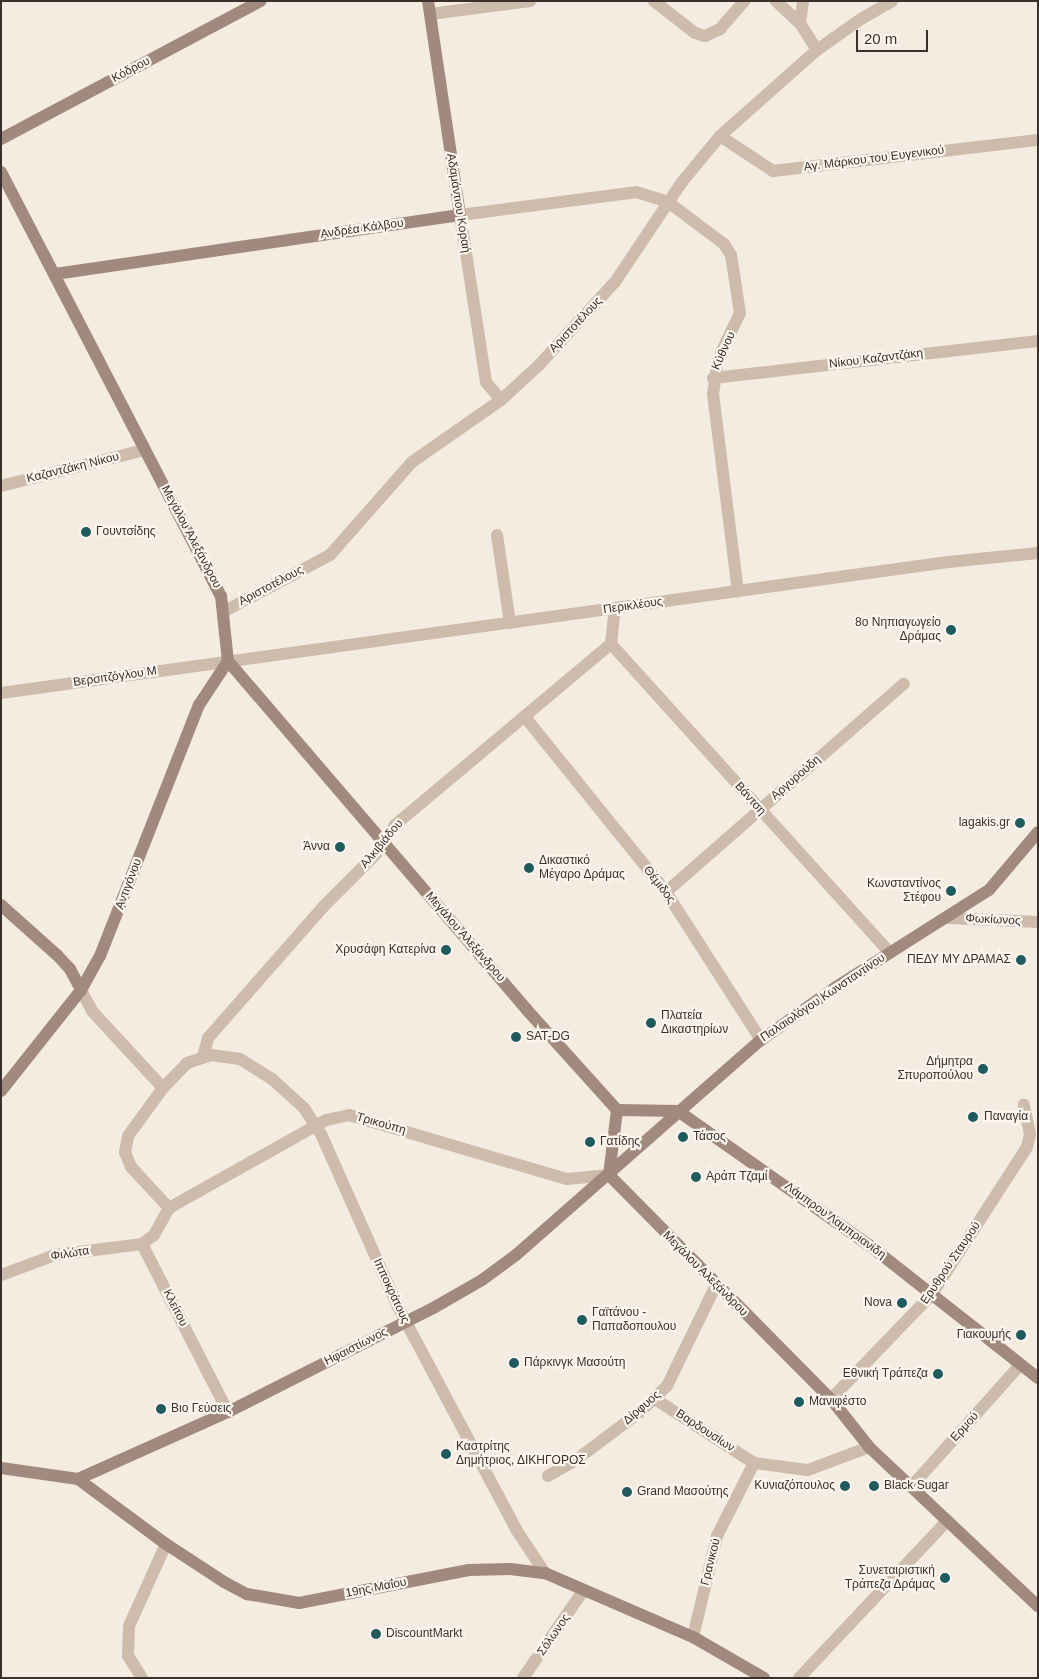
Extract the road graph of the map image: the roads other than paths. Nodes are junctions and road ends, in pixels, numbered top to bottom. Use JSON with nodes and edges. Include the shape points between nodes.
{"nodes":[{"id":1,"x":261,"y":1,"type":"edge"},
{"id":2,"x":530,"y":1,"type":"edge"},
{"id":3,"x":654,"y":1,"type":"edge"},
{"id":4,"x":744,"y":1,"type":"edge"},
{"id":5,"x":776,"y":1,"type":"edge"},
{"id":6,"x":803,"y":1,"type":"edge"},
{"id":7,"x":892,"y":1,"type":"edge"},
{"id":8,"x":429,"y":8,"type":"edge"},
{"id":9,"x":800,"y":23,"type":"junction"},
{"id":10,"x":817,"y":50,"type":"junction"},
{"id":11,"x":720,"y":136,"type":"junction"},
{"id":12,"x":1,"y":139,"type":"edge"},
{"id":13,"x":1038,"y":140,"type":"edge"},
{"id":14,"x":1,"y":172,"type":"edge"},
{"id":15,"x":668,"y":202,"type":"junction"},
{"id":16,"x":460,"y":215,"type":"junction"},
{"id":17,"x":55,"y":274,"type":"junction"},
{"id":18,"x":1038,"y":341,"type":"edge"},
{"id":19,"x":713,"y":378,"type":"junction"},
{"id":20,"x":501,"y":400,"type":"junction"},
{"id":21,"x":144,"y":450,"type":"junction"},
{"id":22,"x":1,"y":486,"type":"edge"},
{"id":23,"x":497,"y":535,"type":"dead end"},
{"id":24,"x":1038,"y":553,"type":"edge"},
{"id":25,"x":738,"y":591,"type":"junction"},
{"id":26,"x":615,"y":608,"type":"junction"},
{"id":27,"x":225,"y":611,"type":"junction"},
{"id":28,"x":510,"y":623,"type":"junction"},
{"id":29,"x":611,"y":644,"type":"junction"},
{"id":30,"x":228,"y":661,"type":"junction"},
{"id":31,"x":904,"y":684,"type":"dead end"},
{"id":32,"x":1,"y":693,"type":"edge"},
{"id":33,"x":525,"y":718,"type":"junction"},
{"id":34,"x":759,"y":809,"type":"junction"},
{"id":35,"x":1038,"y":832,"type":"edge"},
{"id":36,"x":384,"y":842,"type":"junction"},
{"id":37,"x":666,"y":892,"type":"junction"},
{"id":38,"x":1,"y":905,"type":"edge"},
{"id":39,"x":948,"y":918,"type":"junction"},
{"id":40,"x":1038,"y":922,"type":"edge"},
{"id":41,"x":890,"y":953,"type":"junction"},
{"id":42,"x":81,"y":990,"type":"junction"},
{"id":43,"x":761,"y":1040,"type":"junction"},
{"id":44,"x":203,"y":1056,"type":"junction"},
{"id":45,"x":163,"y":1088,"type":"junction"},
{"id":46,"x":1,"y":1091,"type":"edge"},
{"id":47,"x":1024,"y":1105,"type":"dead end"},
{"id":48,"x":618,"y":1110,"type":"junction"},
{"id":49,"x":678,"y":1111,"type":"junction"},
{"id":50,"x":316,"y":1126,"type":"junction"},
{"id":51,"x":608,"y":1175,"type":"junction"},
{"id":52,"x":169,"y":1208,"type":"junction"},
{"id":53,"x":142,"y":1244,"type":"junction"},
{"id":54,"x":1,"y":1274,"type":"edge"},
{"id":55,"x":716,"y":1285,"type":"junction"},
{"id":56,"x":932,"y":1294,"type":"junction"},
{"id":57,"x":406,"y":1322,"type":"junction"},
{"id":58,"x":1019,"y":1366,"type":"junction"},
{"id":59,"x":1038,"y":1378,"type":"edge"},
{"id":60,"x":655,"y":1399,"type":"junction"},
{"id":61,"x":830,"y":1399,"type":"junction"},
{"id":62,"x":228,"y":1412,"type":"junction"},
{"id":63,"x":869,"y":1448,"type":"junction"},
{"id":64,"x":754,"y":1463,"type":"junction"},
{"id":65,"x":1,"y":1468,"type":"edge"},
{"id":66,"x":548,"y":1476,"type":"dead end"},
{"id":67,"x":78,"y":1479,"type":"junction"},
{"id":68,"x":911,"y":1487,"type":"junction"},
{"id":69,"x":947,"y":1521,"type":"junction"},
{"id":70,"x":166,"y":1544,"type":"junction"},
{"id":71,"x":545,"y":1573,"type":"junction"},
{"id":72,"x":583,"y":1591,"type":"junction"},
{"id":73,"x":1038,"y":1606,"type":"edge"},
{"id":74,"x":693,"y":1637,"type":"junction"},
{"id":75,"x":142,"y":1678,"type":"edge"},
{"id":76,"x":522,"y":1678,"type":"edge"},
{"id":77,"x":764,"y":1678,"type":"edge"},
{"id":78,"x":799,"y":1678,"type":"edge"}],
"edges":[{"from":1,"to":12,"type":"street","name":"Κόδρου"},
{"from":2,"to":8,"type":"street"},
{"from":3,"to":4,"type":"street","via":[[698,35],[705,36],[720,30]]},
{"from":5,"to":9,"type":"street"},
{"from":6,"to":9,"type":"street"},
{"from":7,"to":10,"type":"street","name":"Αριστοτέλους","via":[[861,18]]},
{"from":8,"to":16,"type":"street","name":"Αδαμάντιου Κοραή"},
{"from":9,"to":10,"type":"street"},
{"from":10,"to":11,"type":"street","name":"Αριστοτέλους"},
{"from":11,"to":13,"type":"street","name":"Αγ. Μάρκου του Ευγενικού","via":[[773,171]]},
{"from":11,"to":15,"type":"street","name":"Αριστοτέλους"},
{"from":14,"to":17,"type":"street","name":"Μεγάλου Αλεξάνδρου"},
{"from":15,"to":16,"type":"street","name":"Ανδρέα Κάλβου","via":[[629,192]]},
{"from":15,"to":19,"type":"street","name":"Κύθνου","via":[[724,244],[731,255],[740,313],[718,359]]},
{"from":15,"to":20,"type":"street","name":"Αριστοτέλους","via":[[615,282],[540,364]]},
{"from":16,"to":17,"type":"street","name":"Ανδρέα Κάλβου"},
{"from":16,"to":20,"type":"street","name":"Αδαμάντιου Κοραή","via":[[486,382]]},
{"from":17,"to":21,"type":"street","name":"Μεγάλου Αλεξάνδρου"},
{"from":18,"to":19,"type":"street","name":"Νίκου Καζαντζάκη"},
{"from":19,"to":25,"type":"street","name":"Κύθνου"},
{"from":20,"to":27,"type":"street","name":"Αριστοτέλους","via":[[418,456],[330,555]]},
{"from":21,"to":22,"type":"street","name":"Καζαντζάκη Νίκου"},
{"from":21,"to":27,"type":"street","name":"Μεγάλου Αλεξάνδρου","via":[[202,555]]},
{"from":23,"to":28,"type":"street"},
{"from":24,"to":25,"type":"street","name":"Περικλέους"},
{"from":25,"to":26,"type":"street","name":"Περικλέους"},
{"from":26,"to":28,"type":"street","name":"Περικλέους"},
{"from":26,"to":29,"type":"street"},
{"from":27,"to":30,"type":"street","name":"Μεγάλου Αλεξάνδρου"},
{"from":28,"to":30,"type":"street","name":"Περικλέους"},
{"from":29,"to":33,"type":"street","name":"Αλκιβιάδου"},
{"from":29,"to":34,"type":"street","name":"Βάντση"},
{"from":30,"to":32,"type":"street","name":"Βερσιτζόγλου Μ"},
{"from":30,"to":36,"type":"street","name":"Μεγάλου Αλεξάνδρου"},
{"from":30,"to":42,"type":"street","name":"Αντιγόνου","via":[[199,705],[120,909]]},
{"from":31,"to":34,"type":"street","name":"Αργυρούδη"},
{"from":33,"to":36,"type":"street","name":"Αλκιβιάδου","via":[[394,825]]},
{"from":33,"to":37,"type":"street","name":"Θέμιδος"},
{"from":34,"to":37,"type":"street","name":"Αργυρούδη"},
{"from":34,"to":41,"type":"street","name":"Βάντση"},
{"from":35,"to":39,"type":"street","name":"Παλαιολόγου Κωνσταντίνου","via":[[996,883]]},
{"from":36,"to":44,"type":"street","name":"Αλκιβιάδου","via":[[208,1038]]},
{"from":36,"to":48,"type":"street","name":"Μεγάλου Αλεξάνδρου"},
{"from":37,"to":43,"type":"street","name":"Θέμιδος"},
{"from":38,"to":42,"type":"street","via":[[57,955],[70,969]]},
{"from":39,"to":40,"type":"street","name":"Φωκίωνος"},
{"from":39,"to":41,"type":"street","name":"Παλαιολόγου Κωνσταντίνου"},
{"from":41,"to":43,"type":"street","name":"Παλαιολόγου Κωνσταντίνου"},
{"from":42,"to":45,"type":"street","via":[[92,1011]]},
{"from":42,"to":46,"type":"street","name":"Αντιγόνου"},
{"from":43,"to":49,"type":"street","name":"Παλαιολόγου Κωνσταντίνου"},
{"from":44,"to":45,"type":"street","via":[[180,1068]]},
{"from":44,"to":50,"type":"street","name":"Ιπποκράτους","via":[[232,1057],[259,1069],[304,1108]]},
{"from":45,"to":52,"type":"street","via":[[128,1136],[125,1152],[131,1167]]},
{"from":47,"to":56,"type":"street","name":"Ερυθρού Σταυρού","via":[[1030,1134],[1028,1147]]},
{"from":48,"to":49,"type":"street"},
{"from":48,"to":51,"type":"street"},
{"from":49,"to":51,"type":"street"},
{"from":49,"to":56,"type":"street","name":"Λάμπρου Λαμπριανίδη","via":[[869,1244]]},
{"from":50,"to":51,"type":"street","name":"Τρικούπη","via":[[335,1117],[358,1116],[567,1179]]},
{"from":50,"to":52,"type":"street","name":"Τρικούπη"},
{"from":50,"to":57,"type":"street","name":"Ιπποκράτους"},
{"from":51,"to":55,"type":"street","name":"Μεγάλου Αλεξάνδρου"},
{"from":51,"to":57,"type":"street","name":"Ηφαιστίωνος","via":[[516,1255],[482,1280]]},
{"from":52,"to":53,"type":"street","via":[[154,1235]]},
{"from":53,"to":54,"type":"street","name":"Φιλώτα","via":[[55,1255]]},
{"from":53,"to":62,"type":"street","name":"Κλείτου"},
{"from":55,"to":60,"type":"street","name":"Δίρφυος","via":[[673,1377]]},
{"from":55,"to":61,"type":"street","name":"Μεγάλου Αλεξάνδρου"},
{"from":56,"to":58,"type":"street","name":"Λάμπρου Λαμπριανίδη"},
{"from":56,"to":61,"type":"street","name":"Ερυθρού Σταυρού"},
{"from":57,"to":62,"type":"street","name":"Ηφαιστίωνος"},
{"from":57,"to":71,"type":"street","name":"Ιπποκράτους","via":[[517,1531]]},
{"from":58,"to":59,"type":"street","name":"Λάμπρου Λαμπριανίδη"},
{"from":58,"to":68,"type":"street","name":"Ερμού"},
{"from":60,"to":64,"type":"street","name":"Βαρδουσίων"},
{"from":60,"to":66,"type":"street","name":"Δίρφυος","via":[[576,1460]]},
{"from":61,"to":63,"type":"street","name":"Μεγάλου Αλεξάνδρου"},
{"from":62,"to":67,"type":"street","name":"Ηφαιστίωνος"},
{"from":63,"to":64,"type":"street","via":[[808,1470]]},
{"from":63,"to":68,"type":"street","name":"Μεγάλου Αλεξάνδρου"},
{"from":64,"to":74,"type":"street","name":"Γρανικού","via":[[717,1536]]},
{"from":65,"to":67,"type":"street","name":"19ης Μαΐου"},
{"from":67,"to":70,"type":"street","name":"19ης Μαΐου"},
{"from":68,"to":69,"type":"street","name":"Μεγάλου Αλεξάνδρου"},
{"from":69,"to":73,"type":"street","name":"Μεγάλου Αλεξάνδρου"},
{"from":69,"to":78,"type":"street"},
{"from":70,"to":71,"type":"street","name":"19ης Μαΐου","via":[[247,1594],[299,1603],[469,1570],[510,1569]]},
{"from":70,"to":75,"type":"street","via":[[129,1626],[128,1656]]},
{"from":71,"to":72,"type":"street","name":"19ης Μαΐου"},
{"from":72,"to":74,"type":"street","name":"19ης Μαΐου"},
{"from":72,"to":76,"type":"street","name":"Σόλωνος"},
{"from":74,"to":77,"type":"street","name":"19ης Μαΐου"}]}
